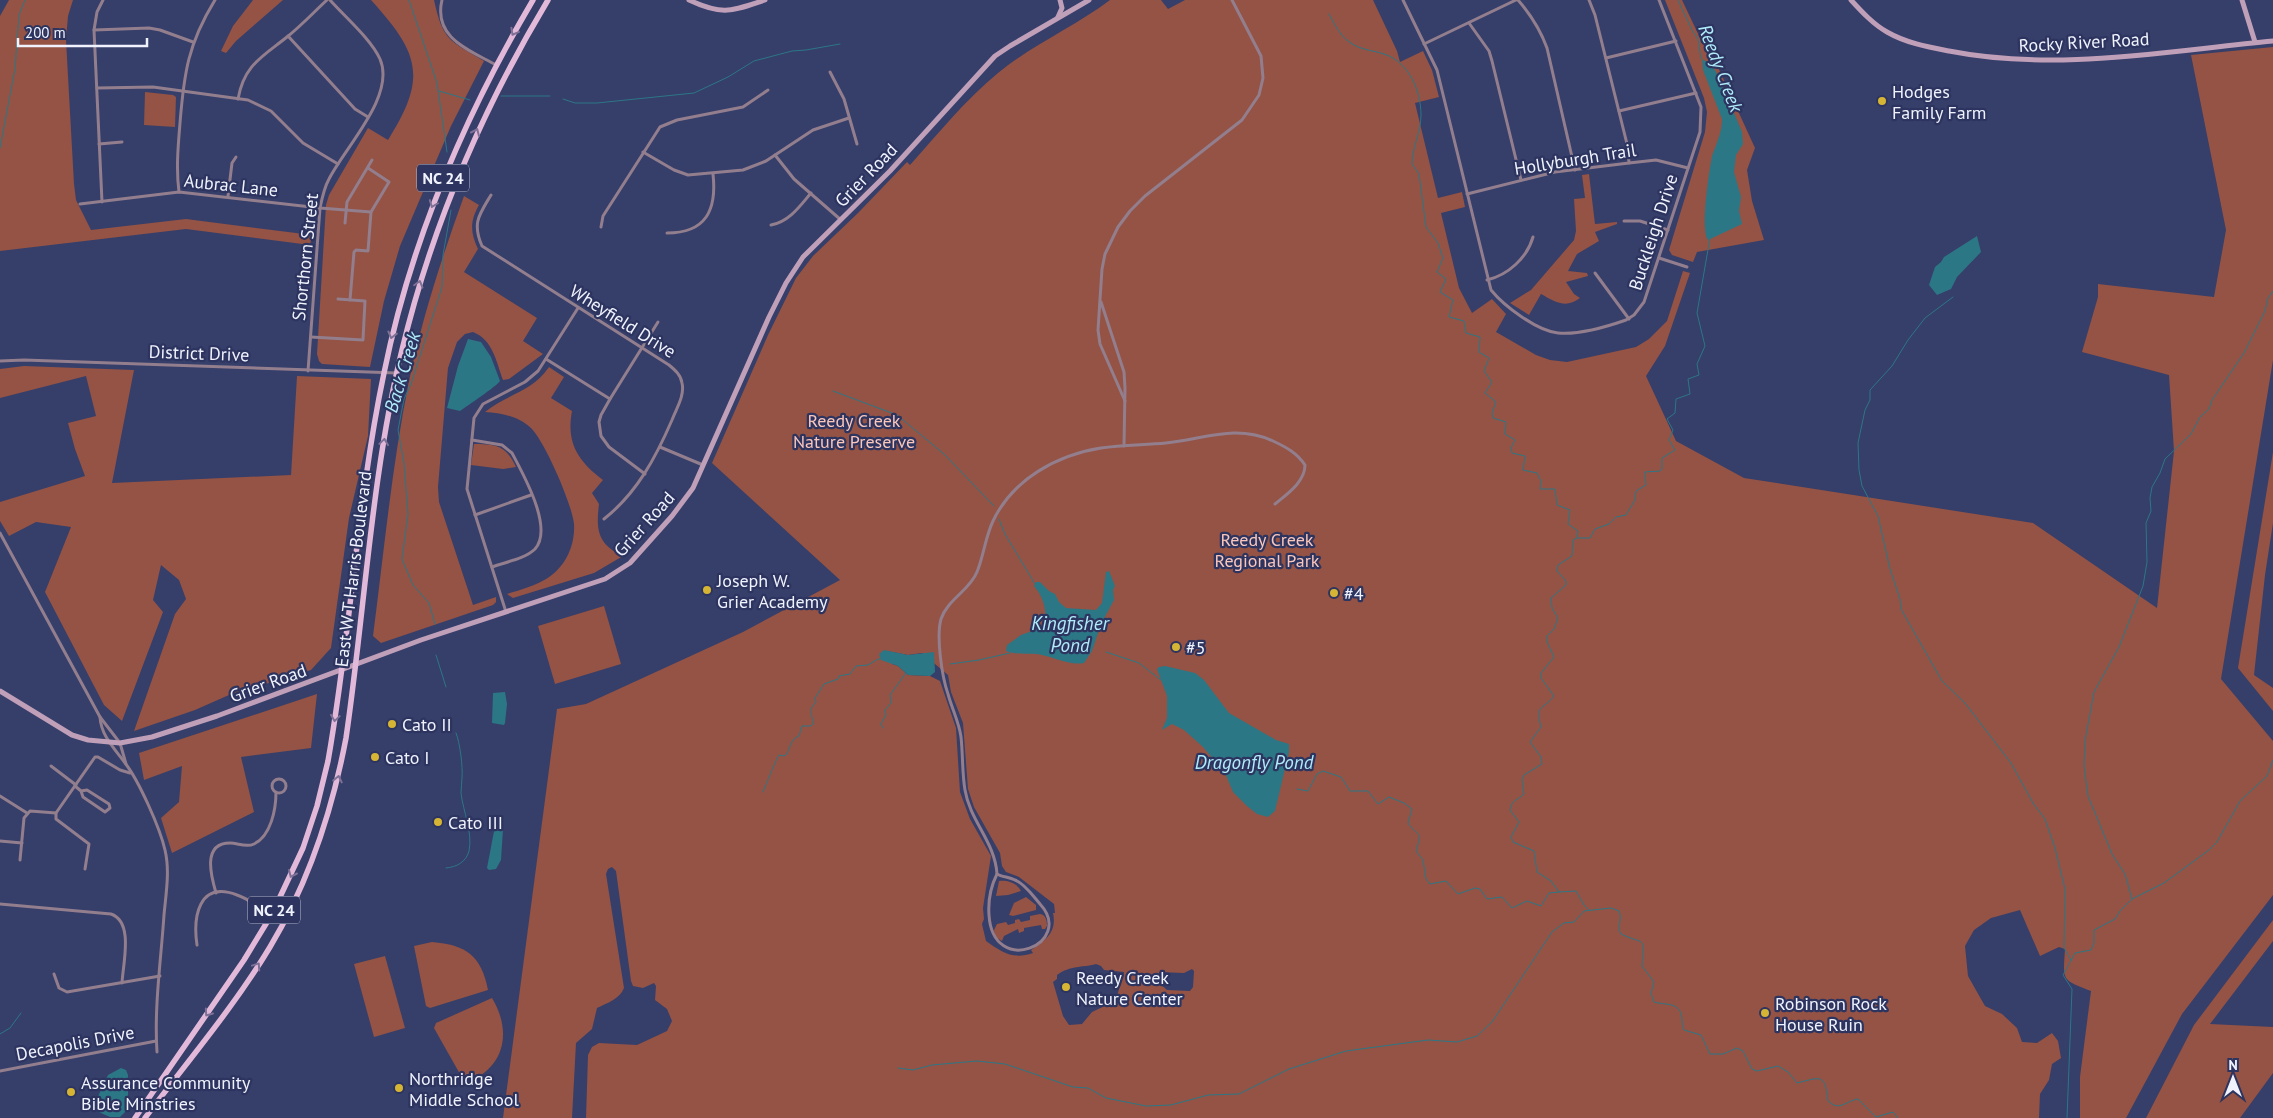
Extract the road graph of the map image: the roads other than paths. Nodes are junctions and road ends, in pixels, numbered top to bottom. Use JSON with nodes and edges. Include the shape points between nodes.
{"nodes":[{"id":1,"x":103,"y":0,"type":"edge"},
{"id":2,"x":215,"y":0,"type":"edge"},
{"id":3,"x":329,"y":0,"type":"edge"},
{"id":4,"x":442,"y":0,"type":"edge"},
{"id":5,"x":533,"y":0,"type":"edge"},
{"id":6,"x":548,"y":0,"type":"edge"},
{"id":7,"x":689,"y":0,"type":"edge"},
{"id":8,"x":765,"y":0,"type":"edge"},
{"id":9,"x":1060,"y":0,"type":"edge"},
{"id":10,"x":1089,"y":0,"type":"edge"},
{"id":11,"x":1232,"y":0,"type":"edge"},
{"id":12,"x":1404,"y":0,"type":"edge"},
{"id":13,"x":1517,"y":0,"type":"edge"},
{"id":14,"x":1589,"y":0,"type":"edge"},
{"id":15,"x":1659,"y":0,"type":"edge"},
{"id":16,"x":1851,"y":0,"type":"edge"},
{"id":17,"x":2242,"y":0,"type":"edge"},
{"id":18,"x":1072,"y":12,"type":"junction"},
{"id":19,"x":1056,"y":20,"type":"junction"},
{"id":20,"x":1470,"y":23,"type":"junction"},
{"id":21,"x":94,"y":30,"type":"junction"},
{"id":22,"x":288,"y":36,"type":"junction"},
{"id":23,"x":1676,"y":41,"type":"junction"},
{"id":24,"x":2273,"y":41,"type":"edge"},
{"id":25,"x":193,"y":42,"type":"junction"},
{"id":26,"x":2255,"y":42,"type":"junction"},
{"id":27,"x":1424,"y":44,"type":"junction"},
{"id":28,"x":1606,"y":58,"type":"junction"},
{"id":29,"x":496,"y":64,"type":"junction"},
{"id":30,"x":830,"y":72,"type":"dead end"},
{"id":31,"x":97,"y":88,"type":"junction"},
{"id":32,"x":768,"y":90,"type":"dead end"},
{"id":33,"x":183,"y":91,"type":"junction"},
{"id":34,"x":1696,"y":93,"type":"junction"},
{"id":35,"x":238,"y":99,"type":"junction"},
{"id":36,"x":1619,"y":111,"type":"junction"},
{"id":37,"x":368,"y":117,"type":"junction"},
{"id":38,"x":849,"y":118,"type":"junction"},
{"id":39,"x":122,"y":142,"type":"dead end"},
{"id":40,"x":99,"y":144,"type":"junction"},
{"id":41,"x":857,"y":144,"type":"dead end"},
{"id":42,"x":642,"y":152,"type":"junction"},
{"id":43,"x":775,"y":155,"type":"junction"},
{"id":44,"x":236,"y":157,"type":"dead end"},
{"id":45,"x":372,"y":160,"type":"dead end"},
{"id":46,"x":1629,"y":163,"type":"junction"},
{"id":47,"x":338,"y":164,"type":"junction"},
{"id":48,"x":368,"y":168,"type":"junction"},
{"id":49,"x":1688,"y":168,"type":"junction"},
{"id":50,"x":1575,"y":170,"type":"junction"},
{"id":51,"x":713,"y":174,"type":"junction"},
{"id":52,"x":1520,"y":180,"type":"junction"},
{"id":53,"x":179,"y":192,"type":"junction"},
{"id":54,"x":811,"y":193,"type":"junction"},
{"id":55,"x":1467,"y":194,"type":"junction"},
{"id":56,"x":491,"y":195,"type":"dead end"},
{"id":57,"x":228,"y":196,"type":"junction"},
{"id":58,"x":102,"y":202,"type":"junction"},
{"id":59,"x":80,"y":204,"type":"dead end"},
{"id":60,"x":320,"y":208,"type":"junction"},
{"id":61,"x":346,"y":210,"type":"junction"},
{"id":62,"x":371,"y":212,"type":"junction"},
{"id":63,"x":841,"y":220,"type":"junction"},
{"id":64,"x":1624,"y":221,"type":"dead end"},
{"id":65,"x":345,"y":223,"type":"dead end"},
{"id":66,"x":771,"y":224,"type":"dead end"},
{"id":67,"x":601,"y":227,"type":"dead end"},
{"id":68,"x":1668,"y":230,"type":"junction"},
{"id":69,"x":667,"y":233,"type":"dead end"},
{"id":70,"x":1533,"y":237,"type":"dead end"},
{"id":71,"x":1659,"y":258,"type":"junction"},
{"id":72,"x":1687,"y":267,"type":"dead end"},
{"id":73,"x":1595,"y":273,"type":"dead end"},
{"id":74,"x":1487,"y":280,"type":"junction"},
{"id":75,"x":1100,"y":292,"type":"junction"},
{"id":76,"x":338,"y":299,"type":"dead end"},
{"id":77,"x":350,"y":300,"type":"junction"},
{"id":78,"x":578,"y":308,"type":"junction"},
{"id":79,"x":1629,"y":319,"type":"junction"},
{"id":80,"x":658,"y":322,"type":"dead end"},
{"id":81,"x":311,"y":337,"type":"junction"},
{"id":82,"x":642,"y":348,"type":"junction"},
{"id":83,"x":546,"y":358,"type":"junction"},
{"id":84,"x":0,"y":361,"type":"edge"},
{"id":85,"x":308,"y":371,"type":"junction"},
{"id":86,"x":384,"y":373,"type":"junction"},
{"id":87,"x":397,"y":373,"type":"junction"},
{"id":88,"x":610,"y":398,"type":"junction"},
{"id":89,"x":1125,"y":400,"type":"junction"},
{"id":90,"x":472,"y":440,"type":"junction"},
{"id":91,"x":1124,"y":446,"type":"junction"},
{"id":92,"x":660,"y":447,"type":"junction"},
{"id":93,"x":703,"y":466,"type":"junction"},
{"id":94,"x":645,"y":474,"type":"junction"},
{"id":95,"x":532,"y":495,"type":"junction"},
{"id":96,"x":1276,"y":504,"type":"dead end"},
{"id":97,"x":475,"y":515,"type":"junction"},
{"id":98,"x":604,"y":518,"type":"dead end"},
{"id":99,"x":0,"y":533,"type":"edge"},
{"id":100,"x":492,"y":567,"type":"junction"},
{"id":101,"x":506,"y":612,"type":"junction"},
{"id":102,"x":356,"y":664,"type":"junction"},
{"id":103,"x":341,"y":670,"type":"junction"},
{"id":104,"x":0,"y":691,"type":"edge"},
{"id":105,"x":100,"y":717,"type":"junction"},
{"id":106,"x":110,"y":744,"type":"junction"},
{"id":107,"x":120,"y":744,"type":"junction"},
{"id":108,"x":126,"y":764,"type":"junction"},
{"id":109,"x":51,"y":766,"type":"dead end"},
{"id":110,"x":130,"y":773,"type":"junction"},
{"id":111,"x":75,"y":786,"type":"junction"},
{"id":112,"x":81,"y":791,"type":"junction"},
{"id":113,"x":276,"y":792,"type":"junction"},
{"id":114,"x":0,"y":796,"type":"edge"},
{"id":115,"x":28,"y":812,"type":"junction"},
{"id":116,"x":56,"y":813,"type":"junction"},
{"id":117,"x":0,"y":841,"type":"edge"},
{"id":118,"x":22,"y":843,"type":"junction"},
{"id":119,"x":20,"y":860,"type":"dead end"},
{"id":120,"x":85,"y":869,"type":"dead end"},
{"id":121,"x":997,"y":874,"type":"junction"},
{"id":122,"x":216,"y":893,"type":"junction"},
{"id":123,"x":0,"y":904,"type":"edge"},
{"id":124,"x":272,"y":914,"type":"junction"},
{"id":125,"x":197,"y":945,"type":"dead end"},
{"id":126,"x":54,"y":974,"type":"dead end"},
{"id":127,"x":160,"y":976,"type":"junction"},
{"id":128,"x":122,"y":983,"type":"junction"},
{"id":129,"x":156,"y":1041,"type":"junction"},
{"id":130,"x":157,"y":1052,"type":"dead end"},
{"id":131,"x":0,"y":1071,"type":"edge"},
{"id":132,"x":135,"y":1118,"type":"edge"},
{"id":133,"x":145,"y":1118,"type":"edge"}],
"edges":[{"from":1,"to":21,"type":"street"},
{"from":2,"to":25,"type":"street"},
{"from":3,"to":22,"type":"street"},
{"from":3,"to":37,"type":"street","name":"Shorthorn Street","via":[[380,60],[384,80]]},
{"from":4,"to":29,"type":"street","via":[[441,18],[447,34]]},
{"from":5,"to":29,"type":"main road","name":"East W T Harris Boulevard","number":"NC 24","one_way":true},
{"from":87,"to":6,"type":"main road","name":"East W T Harris Boulevard","number":"NC 24","one_way":true,"via":[[423,270],[453,187],[493,97]]},
{"from":7,"to":8,"type":"street","via":[[723,11]]},
{"from":9,"to":18,"type":"street"},
{"from":9,"to":19,"type":"street","via":[[1062,9]]},
{"from":10,"to":18,"type":"street"},
{"from":11,"to":75,"type":"street","via":[[1261,56],[1263,78],[1259,95],[1242,120],[1145,196],[1122,220],[1106,252]]},
{"from":12,"to":27,"type":"street"},
{"from":13,"to":20,"type":"street"},
{"from":13,"to":50,"type":"street","via":[[1531,15],[1547,48]]},
{"from":14,"to":28,"type":"street"},
{"from":15,"to":23,"type":"street","name":"Buckleigh Drive"},
{"from":16,"to":26,"type":"street","name":"Rocky River Road","via":[[1878,26],[1899,38],[1935,48],[2001,58],[2090,59]]},
{"from":17,"to":26,"type":"street"},
{"from":18,"to":19,"type":"street","name":"Grier Road"},
{"from":19,"to":63,"type":"street","name":"Grier Road","via":[[995,56]]},
{"from":20,"to":27,"type":"street"},
{"from":20,"to":52,"type":"street","via":[[1492,61]]},
{"from":21,"to":25,"type":"street","via":[[149,28]]},
{"from":21,"to":31,"type":"street"},
{"from":22,"to":35,"type":"street","via":[[251,65],[240,86]]},
{"from":22,"to":37,"type":"street","via":[[355,109]]},
{"from":23,"to":28,"type":"street"},
{"from":23,"to":34,"type":"street","name":"Buckleigh Drive"},
{"from":24,"to":26,"type":"street","name":"Rocky River Road"},
{"from":25,"to":33,"type":"street"},
{"from":27,"to":55,"type":"street","via":[[1437,70]]},
{"from":28,"to":36,"type":"street"},
{"from":29,"to":86,"type":"main road","name":"East W T Harris Boulevard","number":"NC 24","one_way":true,"via":[[462,134],[428,217],[402,298]]},
{"from":30,"to":38,"type":"street"},
{"from":31,"to":33,"type":"street","via":[[144,87]]},
{"from":31,"to":40,"type":"street"},
{"from":32,"to":42,"type":"street","via":[[743,106],[664,124]]},
{"from":33,"to":35,"type":"street"},
{"from":33,"to":53,"type":"street","via":[[177,168]]},
{"from":34,"to":36,"type":"street"},
{"from":34,"to":49,"type":"street","name":"Buckleigh Drive","via":[[1702,118]]},
{"from":35,"to":47,"type":"street","via":[[260,104],[271,111],[303,143]]},
{"from":36,"to":46,"type":"street"},
{"from":37,"to":47,"type":"street","name":"Shorthorn Street"},
{"from":38,"to":41,"type":"street"},
{"from":38,"to":43,"type":"street","via":[[813,130]]},
{"from":39,"to":40,"type":"street"},
{"from":40,"to":58,"type":"street"},
{"from":42,"to":51,"type":"street","via":[[681,173]]},
{"from":42,"to":67,"type":"street","via":[[603,216]]},
{"from":43,"to":51,"type":"street","via":[[754,167]]},
{"from":43,"to":54,"type":"street","via":[[794,179]]},
{"from":44,"to":57,"type":"street","via":[[232,163]]},
{"from":45,"to":48,"type":"street"},
{"from":46,"to":49,"type":"street","name":"Hollyburgh Trail","via":[[1666,161]]},
{"from":46,"to":50,"type":"street","name":"Hollyburgh Trail"},
{"from":47,"to":60,"type":"street","name":"Shorthorn Street","via":[[324,190]]},
{"from":48,"to":61,"type":"street","via":[[347,202]]},
{"from":48,"to":62,"type":"street","via":[[389,182]]},
{"from":49,"to":68,"type":"street","name":"Buckleigh Drive"},
{"from":50,"to":52,"type":"street","name":"Hollyburgh Trail"},
{"from":51,"to":69,"type":"street","via":[[714,201],[706,217],[688,231]]},
{"from":52,"to":55,"type":"street","name":"Hollyburgh Trail"},
{"from":53,"to":57,"type":"street","name":"Aubrac Lane"},
{"from":53,"to":58,"type":"street","name":"Aubrac Lane"},
{"from":54,"to":63,"type":"street"},
{"from":54,"to":66,"type":"street","via":[[789,218]]},
{"from":55,"to":74,"type":"street"},
{"from":56,"to":78,"type":"street","name":"Wheyfield Drive","via":[[477,222],[476,230],[482,246]]},
{"from":57,"to":60,"type":"street","name":"Aubrac Lane"},
{"from":58,"to":59,"type":"street","name":"Aubrac Lane"},
{"from":60,"to":61,"type":"street","name":"Aubrac Lane"},
{"from":60,"to":81,"type":"street","name":"Shorthorn Street"},
{"from":61,"to":62,"type":"street","name":"Aubrac Lane"},
{"from":61,"to":65,"type":"street"},
{"from":62,"to":77,"type":"street","via":[[368,251],[354,252]]},
{"from":63,"to":93,"type":"street","name":"Grier Road","via":[[808,251],[786,283]]},
{"from":64,"to":68,"type":"street","via":[[1640,221]]},
{"from":68,"to":71,"type":"street","name":"Buckleigh Drive"},
{"from":70,"to":74,"type":"street","via":[[1531,245],[1511,269]]},
{"from":71,"to":72,"type":"street"},
{"from":71,"to":79,"type":"street","name":"Buckleigh Drive","via":[[1644,302]]},
{"from":73,"to":79,"type":"street"},
{"from":74,"to":79,"type":"street","via":[[1491,290],[1506,306],[1555,333],[1571,333]]},
{"from":75,"to":89,"type":"street","via":[[1102,310],[1124,372]]},
{"from":75,"to":89,"type":"street","via":[[1100,344]]},
{"from":76,"to":77,"type":"street"},
{"from":77,"to":81,"type":"street","via":[[365,301],[363,340]]},
{"from":78,"to":82,"type":"street","name":"Wheyfield Drive"},
{"from":78,"to":83,"type":"street"},
{"from":80,"to":82,"type":"street"},
{"from":81,"to":85,"type":"street","name":"Shorthorn Street"},
{"from":82,"to":88,"type":"street"},
{"from":82,"to":92,"type":"street","name":"Wheyfield Drive","via":[[676,370],[682,384],[681,399]]},
{"from":83,"to":88,"type":"street"},
{"from":83,"to":90,"type":"street","via":[[533,376],[483,404],[474,418]]},
{"from":84,"to":85,"type":"street","name":"District Drive"},
{"from":85,"to":86,"type":"street","name":"District Drive"},
{"from":86,"to":87,"type":"street","name":"District Drive"},
{"from":86,"to":103,"type":"main road","name":"East W T Harris Boulevard","number":"NC 24","via":[[372,435]]},
{"from":102,"to":87,"type":"main road","name":"East W T Harris Boulevard","number":"NC 24","one_way":true,"via":[[387,421]]},
{"from":88,"to":94,"type":"street","via":[[601,415],[601,436],[609,447]]},
{"from":89,"to":91,"type":"street"},
{"from":90,"to":95,"type":"street","via":[[493,442],[512,453]]},
{"from":90,"to":97,"type":"street","via":[[467,489]]},
{"from":91,"to":96,"type":"street","via":[[1241,432],[1258,434],[1289,449],[1305,465],[1300,481]]},
{"from":91,"to":121,"type":"street","via":[[1074,454],[1049,464],[1024,481],[994,520],[974,580],[941,621],[947,692],[961,737],[965,792],[974,818],[995,856]]},
{"from":92,"to":93,"type":"street"},
{"from":92,"to":94,"type":"street","name":"Wheyfield Drive"},
{"from":93,"to":101,"type":"street","name":"Grier Road","via":[[683,503],[621,570],[605,579]]},
{"from":94,"to":98,"type":"street","name":"Wheyfield Drive","via":[[616,509]]},
{"from":95,"to":97,"type":"street"},
{"from":95,"to":100,"type":"street","via":[[541,522],[541,539],[534,549],[522,556]]},
{"from":97,"to":100,"type":"street"},
{"from":99,"to":105,"type":"street"},
{"from":100,"to":101,"type":"street"},
{"from":101,"to":102,"type":"street","name":"Grier Road"},
{"from":102,"to":103,"type":"street","name":"Grier Road"},
{"from":133,"to":102,"type":"main road","name":"East W T Harris Boulevard","number":"NC 24","one_way":true,"via":[[260,963],[304,881],[338,781]]},
{"from":103,"to":107,"type":"street","name":"Grier Road","via":[[207,719]]},
{"from":103,"to":124,"type":"main road","name":"East W T Harris Boulevard","number":"NC 24","one_way":true,"via":[[329,754],[317,806],[296,864]]},
{"from":104,"to":106,"type":"street","name":"Grier Road","via":[[62,731],[80,739]]},
{"from":105,"to":106,"type":"street"},
{"from":105,"to":107,"type":"street"},
{"from":106,"to":107,"type":"street","name":"Grier Road"},
{"from":106,"to":108,"type":"street"},
{"from":107,"to":108,"type":"street"},
{"from":108,"to":110,"type":"street"},
{"from":109,"to":111,"type":"street"},
{"from":110,"to":111,"type":"street","via":[[96,757]]},
{"from":110,"to":127,"type":"street","via":[[156,821],[166,854]]},
{"from":111,"to":112,"type":"street"},
{"from":111,"to":116,"type":"street"},
{"from":112,"to":112,"type":"street","via":[[83,797],[105,812],[110,808],[109,804],[87,790]]},
{"from":113,"to":113,"type":"street","via":[[283,792],[283,780],[273,782]]},
{"from":113,"to":122,"type":"street","via":[[276,809],[259,840],[252,845],[224,844],[213,852],[210,863]]},
{"from":114,"to":115,"type":"street"},
{"from":115,"to":116,"type":"street"},
{"from":115,"to":118,"type":"street","via":[[24,818]]},
{"from":116,"to":120,"type":"street","via":[[56,819],[89,844]]},
{"from":117,"to":118,"type":"street"},
{"from":118,"to":119,"type":"street"},
{"from":121,"to":121,"type":"street","via":[[988,909],[991,933],[997,941],[1013,950],[1025,950],[1042,940],[1050,927],[1048,912],[1016,880]]},
{"from":122,"to":124,"type":"street","via":[[238,895]]},
{"from":122,"to":125,"type":"street","via":[[204,899],[196,912]]},
{"from":123,"to":128,"type":"street","via":[[118,917],[125,928]]},
{"from":124,"to":132,"type":"main road","name":"East W T Harris Boulevard","number":"NC 24","one_way":true},
{"from":126,"to":128,"type":"street","via":[[57,985],[64,992]]},
{"from":127,"to":128,"type":"street"},
{"from":127,"to":129,"type":"street"},
{"from":129,"to":130,"type":"street"},
{"from":129,"to":131,"type":"street","name":"Decapolis Drive"}]}
